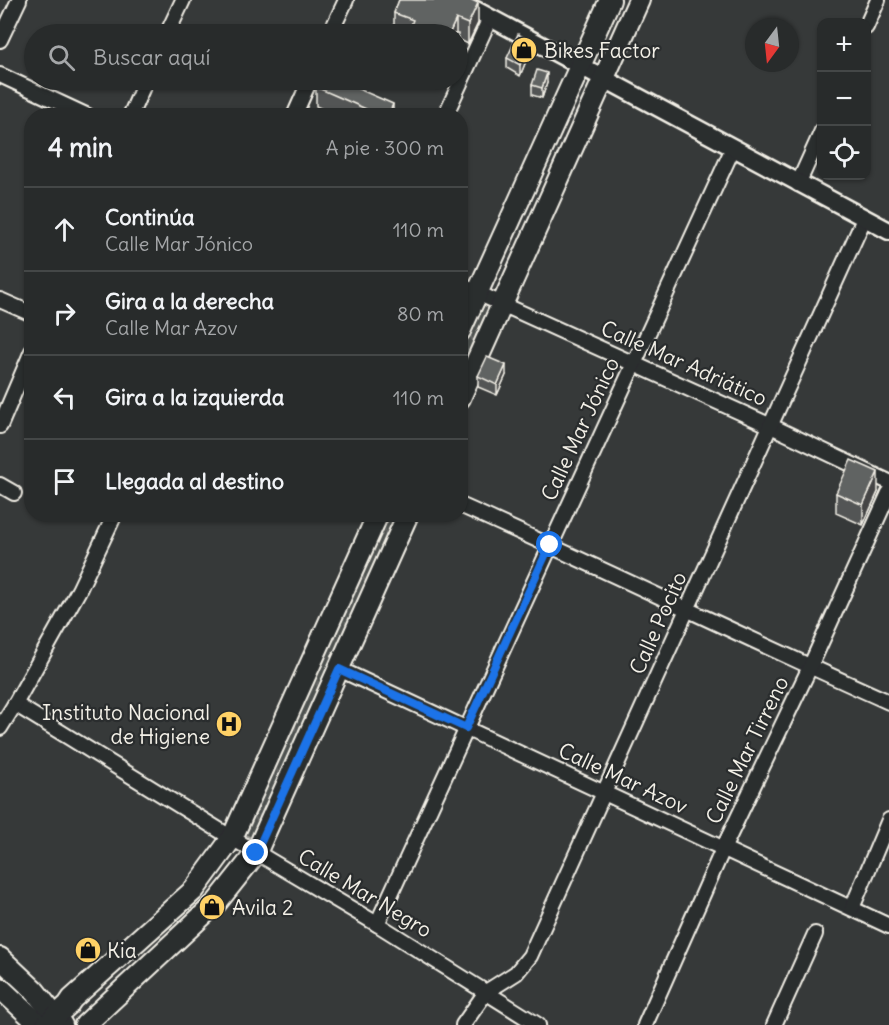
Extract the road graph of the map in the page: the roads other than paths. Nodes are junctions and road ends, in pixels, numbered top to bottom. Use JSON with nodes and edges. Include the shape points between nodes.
{"nodes":[{"id":1,"x":19,"y":0,"type":"edge"},
{"id":2,"x":183,"y":0,"type":"edge"},
{"id":3,"x":346,"y":0,"type":"edge"},
{"id":4,"x":457,"y":0,"type":"edge"},
{"id":5,"x":610,"y":0,"type":"edge"},
{"id":6,"x":639,"y":0,"type":"edge"},
{"id":7,"x":878,"y":0,"type":"edge"},
{"id":8,"x":490,"y":18,"type":"junction"},
{"id":9,"x":871,"y":18,"type":"edge"},
{"id":10,"x":172,"y":24,"type":"edge"},
{"id":11,"x":335,"y":24,"type":"edge"},
{"id":12,"x":0,"y":40,"type":"edge"},
{"id":13,"x":468,"y":66,"type":"edge"},
{"id":14,"x":580,"y":66,"type":"junction"},
{"id":15,"x":0,"y":75,"type":"edge"},
{"id":16,"x":604,"y":79,"type":"junction"},
{"id":17,"x":24,"y":86,"type":"edge"},
{"id":18,"x":32,"y":90,"type":"edge"},
{"id":19,"x":142,"y":90,"type":"edge"},
{"id":20,"x":306,"y":90,"type":"edge"},
{"id":21,"x":457,"y":90,"type":"edge"},
{"id":22,"x":71,"y":108,"type":"edge"},
{"id":23,"x":134,"y":108,"type":"edge"},
{"id":24,"x":298,"y":108,"type":"edge"},
{"id":25,"x":449,"y":108,"type":"edge"},
{"id":26,"x":817,"y":142,"type":"edge"},
{"id":27,"x":732,"y":148,"type":"junction"},
{"id":28,"x":798,"y":184,"type":"junction"},
{"id":29,"x":864,"y":219,"type":"junction"},
{"id":30,"x":889,"y":231,"type":"edge"},
{"id":31,"x":469,"y":289,"type":"edge"},
{"id":32,"x":0,"y":300,"type":"edge"},
{"id":33,"x":503,"y":304,"type":"junction"},
{"id":34,"x":24,"y":310,"type":"edge"},
{"id":35,"x":634,"y":364,"type":"junction"},
{"id":36,"x":24,"y":370,"type":"edge"},
{"id":37,"x":468,"y":381,"type":"edge"},
{"id":38,"x":0,"y":426,"type":"edge"},
{"id":39,"x":771,"y":426,"type":"junction"},
{"id":40,"x":889,"y":482,"type":"edge"},
{"id":41,"x":0,"y":485,"type":"edge"},
{"id":42,"x":14,"y":493,"type":"dead end"},
{"id":43,"x":889,"y":493,"type":"edge"},
{"id":44,"x":468,"y":509,"type":"edge"},
{"id":45,"x":111,"y":522,"type":"edge"},
{"id":46,"x":374,"y":522,"type":"edge"},
{"id":47,"x":404,"y":522,"type":"edge"},
{"id":48,"x":550,"y":545,"type":"junction"},
{"id":49,"x":687,"y":610,"type":"junction"},
{"id":50,"x":810,"y":667,"type":"junction"},
{"id":51,"x":339,"y":669,"type":"junction"},
{"id":52,"x":889,"y":702,"type":"edge"},
{"id":53,"x":15,"y":704,"type":"junction"},
{"id":54,"x":0,"y":728,"type":"edge"},
{"id":55,"x":466,"y":728,"type":"junction"},
{"id":56,"x":604,"y":792,"type":"junction"},
{"id":57,"x":889,"y":820,"type":"edge"},
{"id":58,"x":232,"y":838,"type":"junction"},
{"id":59,"x":723,"y":849,"type":"junction"},
{"id":60,"x":256,"y":853,"type":"junction"},
{"id":61,"x":852,"y":908,"type":"junction"},
{"id":62,"x":377,"y":924,"type":"junction"},
{"id":63,"x":889,"y":926,"type":"edge"},
{"id":64,"x":814,"y":934,"type":"dead end"},
{"id":65,"x":0,"y":958,"type":"edge"},
{"id":66,"x":0,"y":988,"type":"edge"},
{"id":67,"x":486,"y":992,"type":"junction"},
{"id":68,"x":51,"y":1023,"type":"edge"},
{"id":69,"x":85,"y":1025,"type":"edge"},
{"id":70,"x":464,"y":1025,"type":"edge"},
{"id":71,"x":538,"y":1025,"type":"edge"},
{"id":72,"x":645,"y":1025,"type":"edge"},
{"id":73,"x":774,"y":1025,"type":"edge"}],
"edges":[{"from":1,"to":12,"type":"street"},
{"from":2,"to":10,"type":"street"},
{"from":3,"to":11,"type":"street"},
{"from":4,"to":8,"type":"street"},
{"from":5,"to":14,"type":"main road"},
{"from":6,"to":16,"type":"main road"},
{"from":7,"to":9,"type":"street"},
{"from":8,"to":13,"type":"street"},
{"from":8,"to":14,"type":"street"},
{"from":14,"to":16,"type":"street"},
{"from":14,"to":31,"type":"main road"},
{"from":15,"to":17,"type":"street"},
{"from":16,"to":27,"type":"street"},
{"from":16,"to":33,"type":"main road"},
{"from":18,"to":22,"type":"street"},
{"from":19,"to":23,"type":"street"},
{"from":20,"to":24,"type":"street"},
{"from":21,"to":25,"type":"street"},
{"from":26,"to":28,"type":"street"},
{"from":27,"to":28,"type":"street"},
{"from":27,"to":35,"type":"street","name":"Calle Mar Jónico"},
{"from":28,"to":29,"type":"street"},
{"from":29,"to":30,"type":"street"},
{"from":29,"to":39,"type":"street","name":"Calle Pocito"},
{"from":31,"to":33,"type":"street","name":"Calle Mar Adriático"},
{"from":32,"to":34,"type":"street"},
{"from":33,"to":35,"type":"street","name":"Calle Mar Adriático"},
{"from":33,"to":37,"type":"main road"},
{"from":35,"to":39,"type":"street","name":"Calle Mar Adriático"},
{"from":35,"to":48,"type":"street","name":"Calle Mar Jónico"},
{"from":36,"to":38,"type":"street"},
{"from":39,"to":40,"type":"street","name":"Calle Mar Adriático"},
{"from":39,"to":49,"type":"street","name":"Calle Pocito"},
{"from":41,"to":42,"type":"street"},
{"from":43,"to":50,"type":"street","name":"Calle Mar Tirreno"},
{"from":44,"to":48,"type":"street"},
{"from":45,"to":53,"type":"street","via":[[79,590]]},
{"from":46,"to":58,"type":"main road"},
{"from":47,"to":51,"type":"main road"},
{"from":48,"to":49,"type":"street"},
{"from":48,"to":55,"type":"street","name":"Calle Mar Jónico"},
{"from":49,"to":50,"type":"street"},
{"from":49,"to":56,"type":"street","name":"Calle Pocito"},
{"from":50,"to":52,"type":"street"},
{"from":50,"to":59,"type":"street","name":"Calle Mar Tirreno"},
{"from":51,"to":55,"type":"street","name":"Calle Mar Azov"},
{"from":51,"to":60,"type":"main road"},
{"from":53,"to":54,"type":"street"},
{"from":53,"to":58,"type":"street","name":"Calle Mar Negro"},
{"from":55,"to":56,"type":"street","name":"Calle Mar Azov"},
{"from":55,"to":62,"type":"street","name":"Calle Mar Jónico"},
{"from":56,"to":59,"type":"street","name":"Calle Mar Azov"},
{"from":56,"to":67,"type":"street","name":"Calle Pocito","via":[[530,956],[516,973]]},
{"from":57,"to":61,"type":"street"},
{"from":58,"to":60,"type":"street","name":"Calle Mar Negro"},
{"from":58,"to":68,"type":"main road","via":[[194,890],[72,999]]},
{"from":59,"to":61,"type":"street","name":"Calle Mar Azov"},
{"from":59,"to":72,"type":"street","name":"Calle Mar Tirreno"},
{"from":60,"to":62,"type":"street","name":"Calle Mar Negro"},
{"from":60,"to":69,"type":"main road","via":[[217,902]]},
{"from":61,"to":63,"type":"street","name":"Calle Mar Azov"},
{"from":62,"to":67,"type":"street","name":"Calle Mar Negro"},
{"from":64,"to":73,"type":"street"},
{"from":65,"to":68,"type":"main road","via":[[34,990]]},
{"from":66,"to":68,"type":"main road"},
{"from":67,"to":70,"type":"street","name":"Calle Pocito"},
{"from":67,"to":71,"type":"street","name":"Calle Mar Negro"}]}
